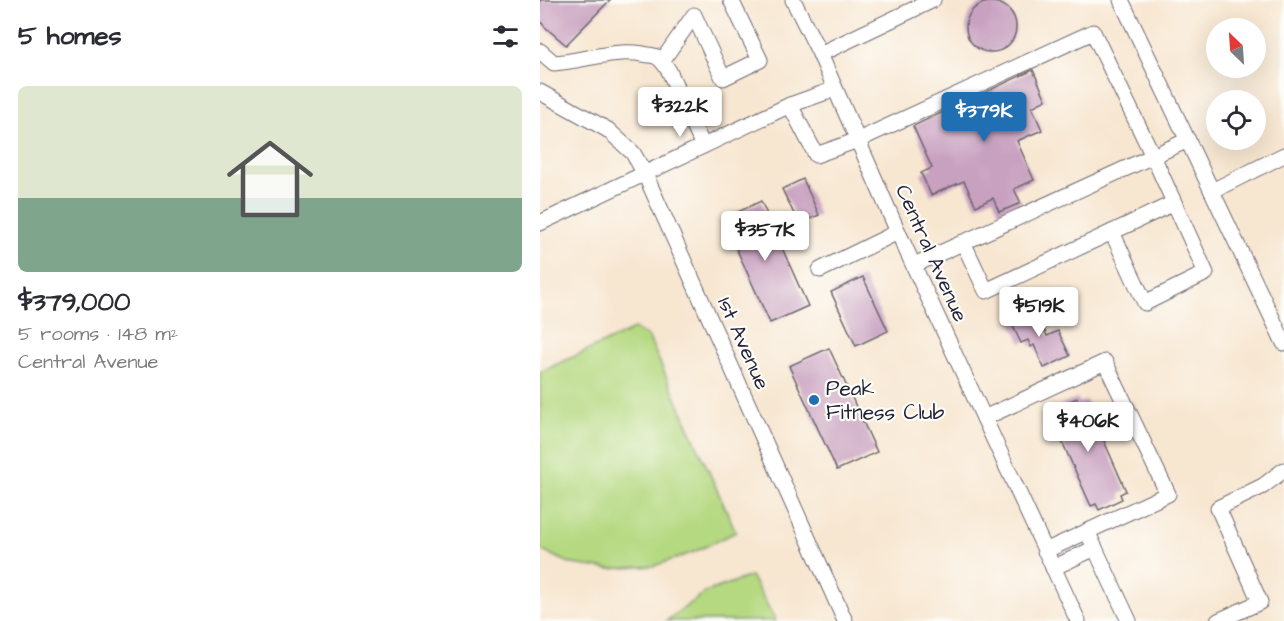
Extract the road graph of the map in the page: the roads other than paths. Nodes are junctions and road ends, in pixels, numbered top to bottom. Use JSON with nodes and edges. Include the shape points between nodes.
{"nodes":[{"id":1,"x":731,"y":0,"type":"edge"},
{"id":2,"x":793,"y":0,"type":"edge"},
{"id":3,"x":933,"y":0,"type":"edge"},
{"id":4,"x":1121,"y":0,"type":"edge"},
{"id":5,"x":540,"y":51,"type":"edge"},
{"id":6,"x":820,"y":54,"type":"junction"},
{"id":7,"x":662,"y":61,"type":"junction"},
{"id":8,"x":835,"y":89,"type":"junction"},
{"id":9,"x":540,"y":92,"type":"edge"},
{"id":10,"x":790,"y":105,"type":"junction"},
{"id":11,"x":858,"y":140,"type":"junction"},
{"id":12,"x":1188,"y":140,"type":"junction"},
{"id":13,"x":703,"y":146,"type":"junction"},
{"id":14,"x":1284,"y":155,"type":"edge"},
{"id":15,"x":1153,"y":156,"type":"junction"},
{"id":16,"x":645,"y":174,"type":"junction"},
{"id":17,"x":1212,"y":191,"type":"junction"},
{"id":18,"x":1174,"y":203,"type":"junction"},
{"id":19,"x":540,"y":223,"type":"edge"},
{"id":20,"x":898,"y":232,"type":"junction"},
{"id":21,"x":1112,"y":232,"type":"junction"},
{"id":22,"x":963,"y":242,"type":"junction"},
{"id":23,"x":914,"y":265,"type":"junction"},
{"id":24,"x":820,"y":270,"type":"dead end"},
{"id":25,"x":1284,"y":343,"type":"edge"},
{"id":26,"x":984,"y":418,"type":"junction"},
{"id":27,"x":1284,"y":470,"type":"edge"},
{"id":28,"x":1088,"y":531,"type":"junction"},
{"id":29,"x":1095,"y":548,"type":"junction"},
{"id":30,"x":1045,"y":551,"type":"junction"},
{"id":31,"x":1053,"y":568,"type":"junction"},
{"id":32,"x":845,"y":621,"type":"edge"},
{"id":33,"x":1078,"y":621,"type":"edge"},
{"id":34,"x":1129,"y":621,"type":"edge"},
{"id":35,"x":1218,"y":621,"type":"edge"}],
"edges":[{"from":1,"to":7,"type":"street","via":[[760,60],[723,78],[694,15]]},
{"from":2,"to":6,"type":"street","name":"Central Avenue"},
{"from":3,"to":6,"type":"street"},
{"from":4,"to":12,"type":"street"},
{"from":5,"to":7,"type":"street","via":[[554,63],[630,52]]},
{"from":6,"to":8,"type":"street","name":"Central Avenue"},
{"from":7,"to":13,"type":"street"},
{"from":8,"to":10,"type":"street"},
{"from":8,"to":11,"type":"street","name":"Central Avenue"},
{"from":9,"to":16,"type":"street","name":"1st Avenue","via":[[608,130],[633,153]]},
{"from":10,"to":11,"type":"street","via":[[816,155]]},
{"from":10,"to":13,"type":"street"},
{"from":11,"to":15,"type":"street","via":[[1093,32]]},
{"from":11,"to":20,"type":"street","name":"Central Avenue"},
{"from":12,"to":15,"type":"street"},
{"from":12,"to":17,"type":"street"},
{"from":13,"to":16,"type":"street"},
{"from":14,"to":17,"type":"street"},
{"from":15,"to":18,"type":"street"},
{"from":15,"to":22,"type":"street"},
{"from":16,"to":19,"type":"street"},
{"from":16,"to":32,"type":"street","name":"1st Avenue"},
{"from":17,"to":25,"type":"street"},
{"from":18,"to":21,"type":"street"},
{"from":18,"to":21,"type":"street","via":[[1206,273],[1145,303]]},
{"from":20,"to":23,"type":"street","name":"Central Avenue"},
{"from":20,"to":24,"type":"street"},
{"from":21,"to":22,"type":"street","via":[[986,291]]},
{"from":22,"to":23,"type":"street"},
{"from":23,"to":26,"type":"street","name":"Central Avenue"},
{"from":26,"to":28,"type":"street","via":[[1105,362],[1168,494]]},
{"from":26,"to":30,"type":"street","name":"Central Avenue"},
{"from":27,"to":35,"type":"street","via":[[1263,486],[1218,508],[1260,602]]},
{"from":28,"to":29,"type":"street"},
{"from":28,"to":30,"type":"street"},
{"from":29,"to":31,"type":"street"},
{"from":29,"to":34,"type":"street"},
{"from":30,"to":31,"type":"street","name":"Central Avenue"},
{"from":31,"to":33,"type":"street","name":"Central Avenue"}]}
